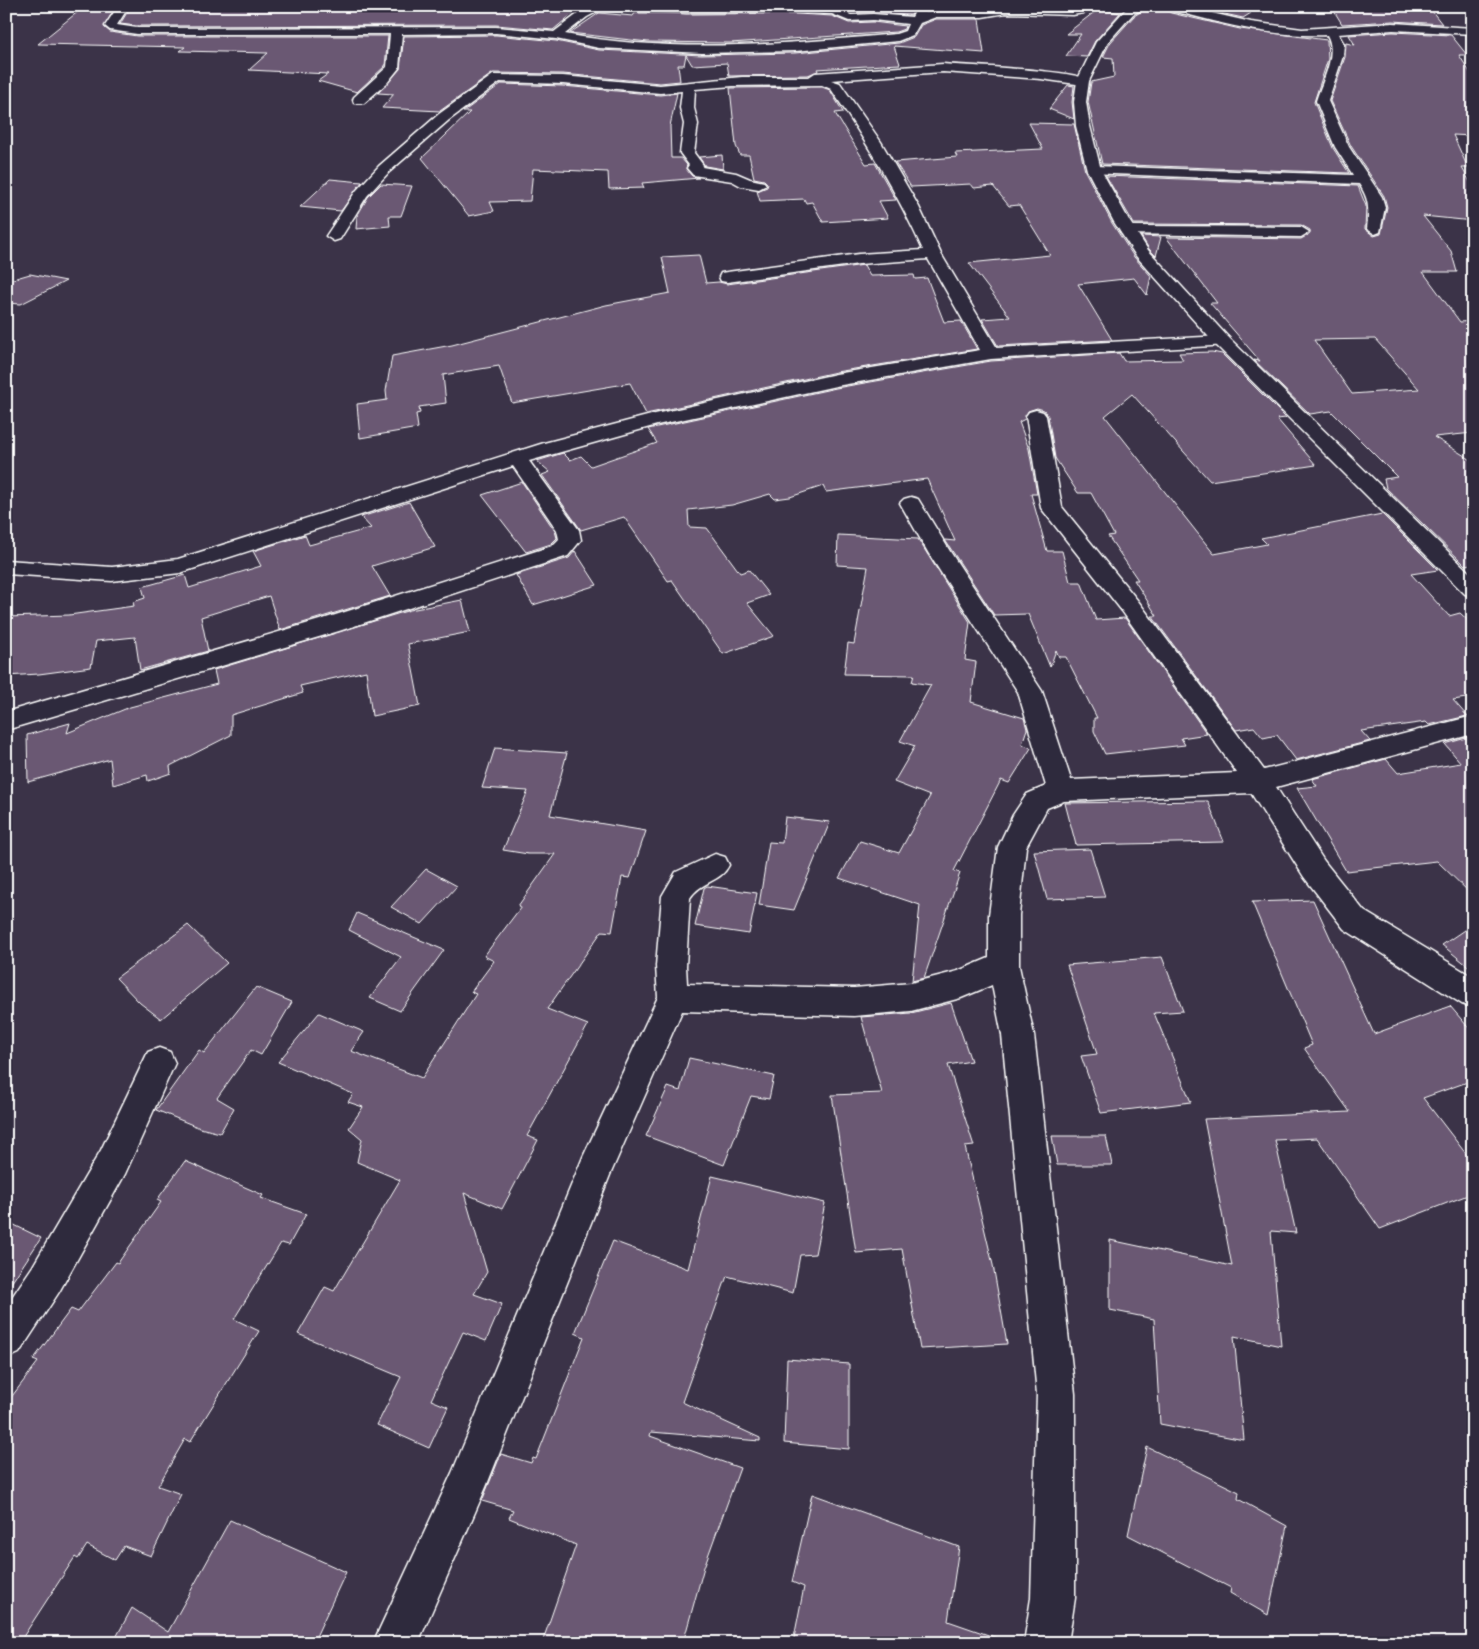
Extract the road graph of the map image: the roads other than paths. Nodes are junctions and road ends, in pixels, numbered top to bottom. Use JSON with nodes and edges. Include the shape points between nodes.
{"nodes":[{"id":1,"x":124,"y":6,"type":"edge"},
{"id":2,"x":601,"y":6,"type":"edge"},
{"id":3,"x":610,"y":6,"type":"edge"},
{"id":4,"x":924,"y":6,"type":"edge"},
{"id":5,"x":1167,"y":6,"type":"edge"},
{"id":6,"x":713,"y":8,"type":"edge"},
{"id":7,"x":1114,"y":8,"type":"edge"},
{"id":8,"x":770,"y":9,"type":"junction"},
{"id":9,"x":914,"y":21,"type":"junction"},
{"id":10,"x":773,"y":23,"type":"dead end"},
{"id":11,"x":396,"y":30,"type":"junction"},
{"id":12,"x":1331,"y":33,"type":"junction"},
{"id":13,"x":1471,"y":33,"type":"edge"},
{"id":14,"x":781,"y":34,"type":"dead end"},
{"id":15,"x":556,"y":36,"type":"junction"},
{"id":16,"x":599,"y":44,"type":"junction"},
{"id":17,"x":795,"y":47,"type":"junction"},
{"id":18,"x":587,"y":56,"type":"dead end"},
{"id":19,"x":575,"y":68,"type":"dead end"},
{"id":20,"x":563,"y":80,"type":"junction"},
{"id":21,"x":836,"y":81,"type":"junction"},
{"id":22,"x":1083,"y":81,"type":"junction"},
{"id":23,"x":689,"y":88,"type":"junction"},
{"id":24,"x":359,"y":100,"type":"dead end"},
{"id":25,"x":1094,"y":170,"type":"junction"},
{"id":26,"x":1364,"y":180,"type":"junction"},
{"id":27,"x":759,"y":185,"type":"dead end"},
{"id":28,"x":1375,"y":229,"type":"dead end"},
{"id":29,"x":1128,"y":231,"type":"junction"},
{"id":30,"x":1301,"y":232,"type":"dead end"},
{"id":31,"x":334,"y":236,"type":"dead end"},
{"id":32,"x":933,"y":254,"type":"junction"},
{"id":33,"x":727,"y":277,"type":"dead end"},
{"id":34,"x":1222,"y":341,"type":"junction"},
{"id":35,"x":991,"y":354,"type":"junction"},
{"id":36,"x":1036,"y":416,"type":"dead end"},
{"id":37,"x":518,"y":459,"type":"junction"},
{"id":38,"x":911,"y":503,"type":"dead end"},
{"id":39,"x":6,"y":567,"type":"edge"},
{"id":40,"x":1473,"y":589,"type":"edge"},
{"id":41,"x":6,"y":721,"type":"edge"},
{"id":42,"x":1473,"y":724,"type":"edge"},
{"id":43,"x":1258,"y":782,"type":"junction"},
{"id":44,"x":1061,"y":791,"type":"junction"},
{"id":45,"x":715,"y":864,"type":"dead end"},
{"id":46,"x":1004,"y":966,"type":"junction"},
{"id":47,"x":1473,"y":994,"type":"edge"},
{"id":48,"x":673,"y":997,"type":"junction"},
{"id":49,"x":159,"y":1063,"type":"dead end"},
{"id":50,"x":6,"y":1340,"type":"edge"},
{"id":51,"x":395,"y":1643,"type":"edge"},
{"id":52,"x":1046,"y":1643,"type":"edge"}],
"edges":[{"from":1,"to":11,"type":"street","via":[[112,22],[114,28]]},
{"from":2,"to":15,"type":"street"},
{"from":3,"to":6,"type":"street"},
{"from":4,"to":9,"type":"street"},
{"from":5,"to":12,"type":"street","via":[[1256,26]]},
{"from":6,"to":8,"type":"street"},
{"from":7,"to":9,"type":"street","via":[[1073,12],[1006,10],[982,14],[935,14]]},
{"from":7,"to":22,"type":"street","via":[[1111,30]]},
{"from":8,"to":9,"type":"street","via":[[834,11],[849,18]]},
{"from":8,"to":10,"type":"street"},
{"from":9,"to":17,"type":"street","via":[[904,36]]},
{"from":11,"to":15,"type":"street","via":[[496,30]]},
{"from":11,"to":24,"type":"street","via":[[393,68]]},
{"from":12,"to":13,"type":"street","via":[[1405,27]]},
{"from":12,"to":26,"type":"street","via":[[1338,44],[1337,56],[1322,101],[1342,147]]},
{"from":14,"to":17,"type":"street"},
{"from":15,"to":16,"type":"street"},
{"from":16,"to":17,"type":"street","via":[[702,50]]},
{"from":16,"to":18,"type":"street"},
{"from":19,"to":20,"type":"street"},
{"from":20,"to":23,"type":"street","via":[[640,88]]},
{"from":20,"to":31,"type":"street","via":[[504,77],[493,80],[384,169],[361,194]]},
{"from":21,"to":22,"type":"street","via":[[943,68]]},
{"from":21,"to":23,"type":"street","via":[[725,82]]},
{"from":21,"to":32,"type":"street","via":[[911,207]]},
{"from":22,"to":25,"type":"street","via":[[1080,102],[1082,126]]},
{"from":23,"to":27,"type":"street","via":[[687,153],[696,165],[694,168],[698,172],[736,177]]},
{"from":25,"to":26,"type":"street"},
{"from":25,"to":29,"type":"street"},
{"from":26,"to":28,"type":"street","via":[[1375,197]]},
{"from":29,"to":30,"type":"street"},
{"from":29,"to":34,"type":"street","via":[[1142,253]]},
{"from":32,"to":33,"type":"street","via":[[859,259]]},
{"from":32,"to":35,"type":"street"},
{"from":34,"to":35,"type":"street"},
{"from":34,"to":40,"type":"street"},
{"from":35,"to":37,"type":"street","via":[[836,380],[665,418]]},
{"from":36,"to":43,"type":"street","via":[[1052,508],[1130,606]]},
{"from":37,"to":39,"type":"street","via":[[180,566],[112,574]]},
{"from":37,"to":41,"type":"street","via":[[568,530],[570,540],[560,551],[331,625]]},
{"from":38,"to":44,"type":"street","via":[[940,554],[1030,691]]},
{"from":42,"to":43,"type":"street"},
{"from":43,"to":44,"type":"street"},
{"from":43,"to":47,"type":"street","via":[[1314,869],[1354,920]]},
{"from":44,"to":46,"type":"street","via":[[1037,801],[1022,823],[1012,847],[1004,915]]},
{"from":45,"to":48,"type":"street","via":[[686,880],[676,896],[671,966]]},
{"from":46,"to":48,"type":"street","via":[[961,984],[911,997],[854,1002]]},
{"from":46,"to":52,"type":"street","via":[[1018,1035],[1056,1394],[1052,1598]]},
{"from":48,"to":51,"type":"street","via":[[595,1169],[466,1487]]},
{"from":49,"to":50,"type":"street","via":[[113,1162],[46,1280]]}]}
